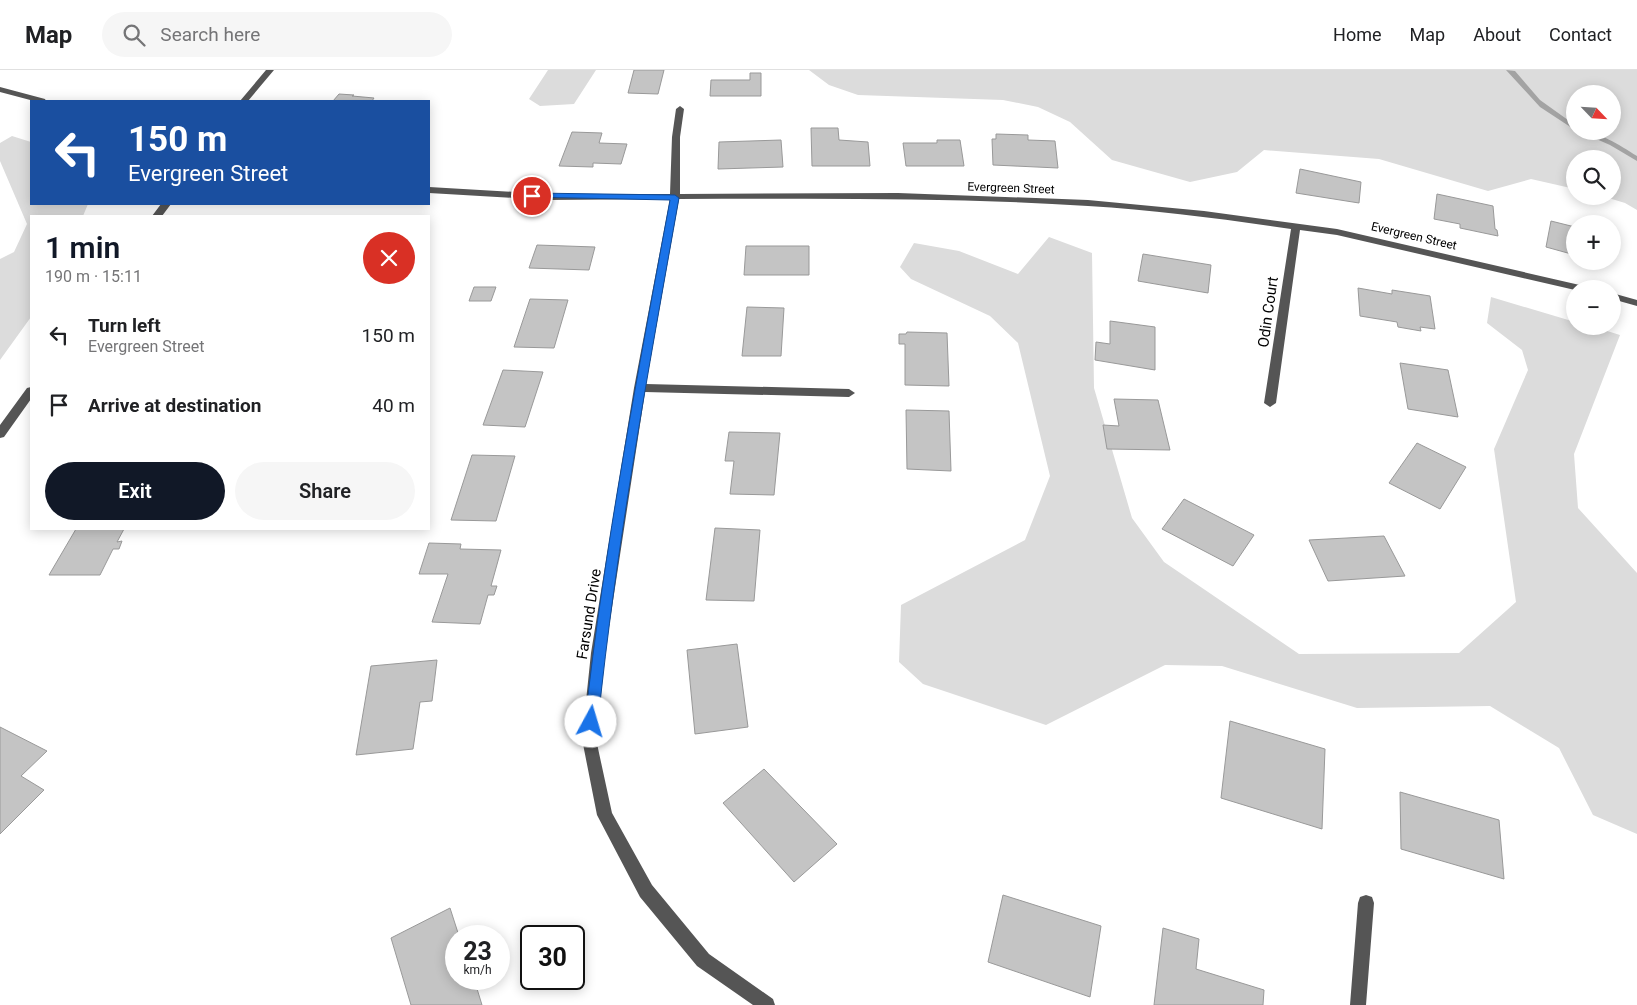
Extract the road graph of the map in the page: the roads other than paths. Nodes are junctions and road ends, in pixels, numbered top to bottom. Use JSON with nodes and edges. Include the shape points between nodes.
{"nodes":[{"id":1,"x":270,"y":70,"type":"edge"},
{"id":2,"x":0,"y":89,"type":"edge"},
{"id":3,"x":38,"y":100,"type":"edge"},
{"id":4,"x":245,"y":100,"type":"edge"},
{"id":5,"x":680,"y":109,"type":"dead end"},
{"id":6,"x":430,"y":190,"type":"edge"},
{"id":7,"x":675,"y":198,"type":"junction"},
{"id":8,"x":1296,"y":226,"type":"junction"},
{"id":9,"x":1566,"y":285,"type":"edge"},
{"id":10,"x":1621,"y":299,"type":"edge"},
{"id":11,"x":1637,"y":303,"type":"edge"},
{"id":12,"x":640,"y":388,"type":"junction"},
{"id":13,"x":30,"y":392,"type":"edge"},
{"id":14,"x":849,"y":393,"type":"dead end"},
{"id":15,"x":1270,"y":403,"type":"dead end"},
{"id":16,"x":0,"y":434,"type":"edge"},
{"id":17,"x":1366,"y":902,"type":"dead end"},
{"id":18,"x":767,"y":1005,"type":"edge"},
{"id":19,"x":1358,"y":1005,"type":"edge"}],
"edges":[{"from":1,"to":4,"type":"street"},
{"from":2,"to":3,"type":"street"},
{"from":5,"to":7,"type":"street","name":"Farsund Drive"},
{"from":6,"to":7,"type":"street","name":"Evergreen Street"},
{"from":7,"to":8,"type":"street","name":"Evergreen Street","via":[[898,196],[1088,203]]},
{"from":7,"to":12,"type":"street","name":"Farsund Drive"},
{"from":8,"to":9,"type":"street","name":"Evergreen Street","via":[[1337,232]]},
{"from":8,"to":15,"type":"street","name":"Odin Court"},
{"from":10,"to":11,"type":"street"},
{"from":12,"to":14,"type":"street"},
{"from":12,"to":18,"type":"street","name":"Farsund Drive","via":[[598,653],[589,739],[605,815],[646,891],[704,960]]},
{"from":13,"to":16,"type":"street"},
{"from":17,"to":19,"type":"street"}]}
